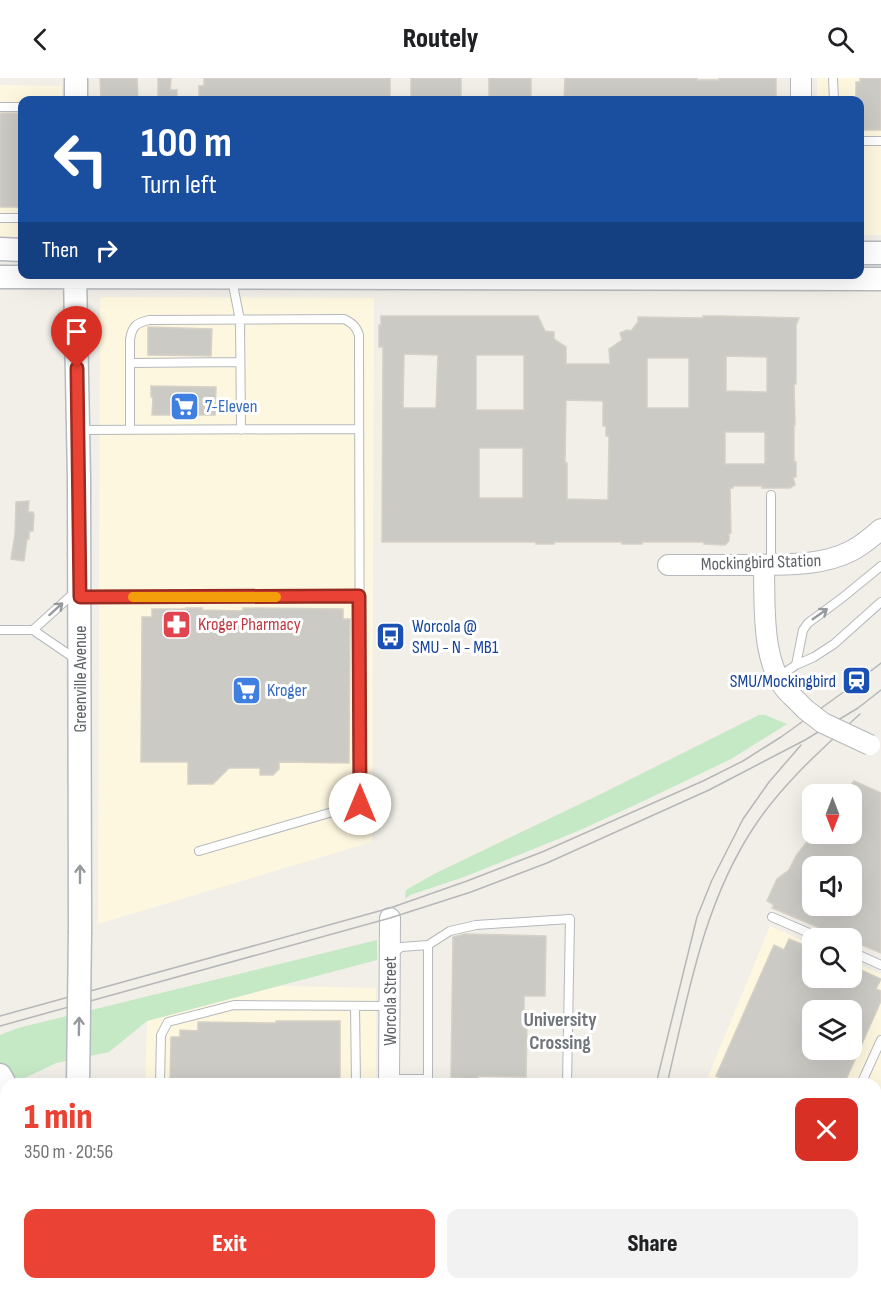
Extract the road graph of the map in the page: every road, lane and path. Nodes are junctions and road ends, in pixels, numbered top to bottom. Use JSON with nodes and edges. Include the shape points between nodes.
{"nodes":[{"id":1,"x":76,"y":78,"type":"edge"},
{"id":2,"x":801,"y":78,"type":"edge"},
{"id":3,"x":833,"y":78,"type":"edge"},
{"id":4,"x":76,"y":96,"type":"edge"},
{"id":5,"x":801,"y":96,"type":"edge"},
{"id":6,"x":834,"y":96,"type":"edge"},
{"id":7,"x":0,"y":107,"type":"edge"},
{"id":8,"x":18,"y":107,"type":"edge"},
{"id":9,"x":864,"y":141,"type":"edge"},
{"id":10,"x":881,"y":141,"type":"edge"},
{"id":11,"x":0,"y":218,"type":"edge"},
{"id":12,"x":18,"y":218,"type":"edge"},
{"id":13,"x":0,"y":249,"type":"edge"},
{"id":14,"x":18,"y":250,"type":"edge"},
{"id":15,"x":881,"y":252,"type":"edge"},
{"id":16,"x":864,"y":253,"type":"edge"},
{"id":17,"x":0,"y":277,"type":"edge"},
{"id":18,"x":18,"y":277,"type":"edge"},
{"id":19,"x":864,"y":278,"type":"edge"},
{"id":20,"x":75,"y":279,"type":"edge"},
{"id":21,"x":234,"y":279,"type":"edge"},
{"id":22,"x":881,"y":279,"type":"edge"},
{"id":23,"x":240,"y":320,"type":"junction"},
{"id":24,"x":240,"y":362,"type":"junction"},
{"id":25,"x":130,"y":363,"type":"junction"},
{"id":26,"x":359,"y":429,"type":"junction"},
{"id":27,"x":79,"y":430,"type":"junction"},
{"id":28,"x":130,"y":430,"type":"junction"},
{"id":29,"x":241,"y":430,"type":"junction"},
{"id":30,"x":771,"y":495,"type":"dead end"},
{"id":31,"x":881,"y":529,"type":"edge"},
{"id":32,"x":668,"y":565,"type":"dead end"},
{"id":33,"x":767,"y":565,"type":"junction"},
{"id":34,"x":881,"y":566,"type":"edge"},
{"id":35,"x":80,"y":592,"type":"junction"},
{"id":36,"x":359,"y":596,"type":"junction"},
{"id":37,"x":881,"y":602,"type":"edge"},
{"id":38,"x":0,"y":630,"type":"edge"},
{"id":39,"x":33,"y":630,"type":"junction"},
{"id":40,"x":79,"y":662,"type":"junction"},
{"id":41,"x":796,"y":665,"type":"junction"},
{"id":42,"x":778,"y":677,"type":"junction"},
{"id":43,"x":875,"y":748,"type":"edge"},
{"id":44,"x":199,"y":851,"type":"dead end"},
{"id":45,"x":772,"y":917,"type":"dead end"},
{"id":46,"x":390,"y":918,"type":"dead end"},
{"id":47,"x":802,"y":930,"type":"edge"},
{"id":48,"x":428,"y":945,"type":"junction"},
{"id":49,"x":390,"y":955,"type":"junction"},
{"id":50,"x":862,"y":956,"type":"edge"},
{"id":51,"x":881,"y":965,"type":"edge"},
{"id":52,"x":355,"y":1006,"type":"junction"},
{"id":53,"x":390,"y":1006,"type":"junction"},
{"id":54,"x":881,"y":1040,"type":"edge"},
{"id":55,"x":78,"y":1078,"type":"edge"},
{"id":56,"x":160,"y":1078,"type":"edge"},
{"id":57,"x":356,"y":1078,"type":"edge"},
{"id":58,"x":389,"y":1078,"type":"edge"},
{"id":59,"x":428,"y":1078,"type":"edge"},
{"id":60,"x":567,"y":1078,"type":"edge"},
{"id":61,"x":864,"y":1078,"type":"edge"}],
"edges":[{"from":1,"to":4,"type":"main road"},
{"from":2,"to":5,"type":"street"},
{"from":3,"to":6,"type":"lane"},
{"from":7,"to":8,"type":"lane"},
{"from":9,"to":10,"type":"lane"},
{"from":11,"to":12,"type":"lane"},
{"from":13,"to":14,"type":"main road"},
{"from":15,"to":16,"type":"main road"},
{"from":17,"to":18,"type":"main road"},
{"from":19,"to":22,"type":"main road"},
{"from":20,"to":27,"type":"main road","name":"Greenville Avenue"},
{"from":21,"to":23,"type":"lane"},
{"from":23,"to":24,"type":"lane"},
{"from":23,"to":25,"type":"lane","via":[[139,322],[132,330]]},
{"from":23,"to":26,"type":"lane","via":[[351,322],[358,335]]},
{"from":24,"to":25,"type":"lane"},
{"from":24,"to":29,"type":"lane"},
{"from":25,"to":28,"type":"lane"},
{"from":26,"to":29,"type":"lane"},
{"from":26,"to":36,"type":"lane"},
{"from":27,"to":28,"type":"lane"},
{"from":27,"to":35,"type":"main road","name":"Greenville Avenue"},
{"from":28,"to":29,"type":"lane"},
{"from":30,"to":33,"type":"lane"},
{"from":31,"to":33,"type":"street","name":"Mockingbird Station","via":[[868,541],[831,559]]},
{"from":32,"to":33,"type":"street","name":"Mockingbird Station"},
{"from":33,"to":42,"type":"street","via":[[765,626]]},
{"from":41,"to":34,"type":"lane","one_way":true,"via":[[808,623]]},
{"from":35,"to":36,"type":"lane"},
{"from":39,"to":35,"type":"lane","one_way":true},
{"from":35,"to":40,"type":"main road","name":"Greenville Avenue"},
{"from":36,"to":44,"type":"lane","via":[[360,804]]},
{"from":37,"to":41,"type":"lane","via":[[834,644]]},
{"from":38,"to":39,"type":"lane"},
{"from":39,"to":40,"type":"lane"},
{"from":55,"to":40,"type":"main road","name":"Greenville Avenue","one_way":true,"bridge":true},
{"from":41,"to":42,"type":"lane"},
{"from":42,"to":43,"type":"street","bridge":true,"via":[[792,696],[823,723]]},
{"from":45,"to":47,"type":"lane"},
{"from":46,"to":49,"type":"street","name":"Worcola Street"},
{"from":48,"to":49,"type":"lane","via":[[401,947]]},
{"from":48,"to":59,"type":"lane"},
{"from":48,"to":60,"type":"lane","via":[[450,931],[476,925],[570,919]]},
{"from":49,"to":53,"type":"street","name":"Worcola Street"},
{"from":50,"to":51,"type":"lane"},
{"from":52,"to":53,"type":"lane"},
{"from":52,"to":56,"type":"lane","via":[[234,1005],[168,1022],[160,1035]]},
{"from":52,"to":57,"type":"lane"},
{"from":53,"to":58,"type":"street","name":"Worcola Street"},
{"from":54,"to":61,"type":"lane"}]}
